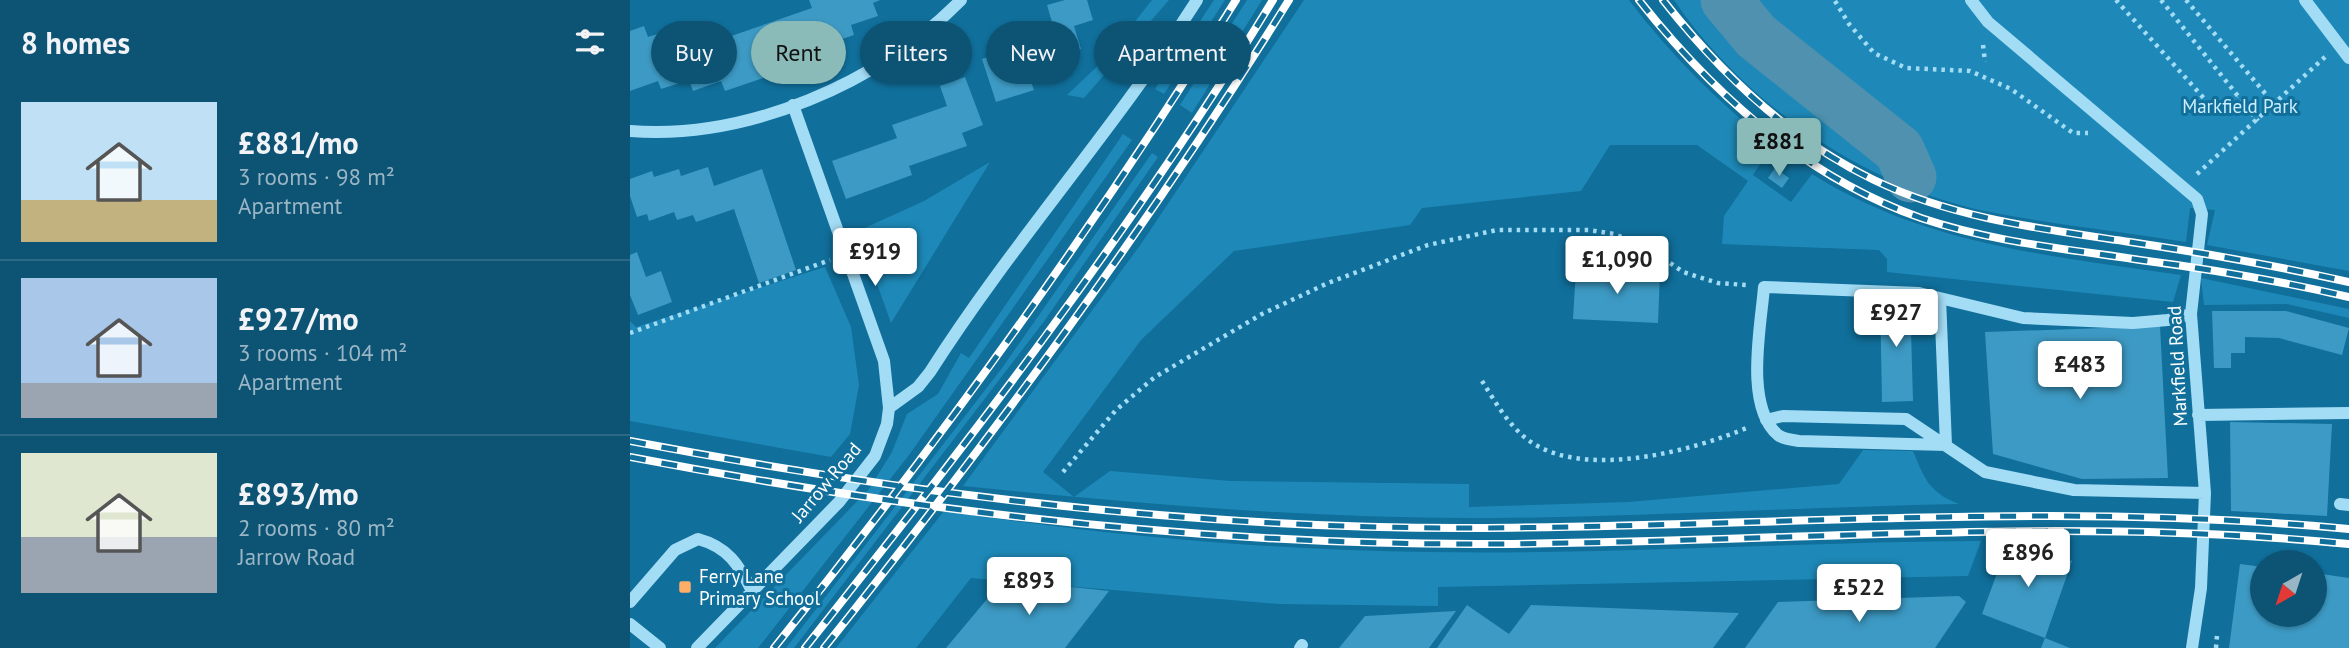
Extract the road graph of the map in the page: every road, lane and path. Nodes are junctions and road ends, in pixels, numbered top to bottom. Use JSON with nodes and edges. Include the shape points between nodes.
{"nodes":[{"id":1,"x":961,"y":0,"type":"edge"},
{"id":2,"x":1197,"y":0,"type":"edge"},
{"id":3,"x":1971,"y":0,"type":"edge"},
{"id":4,"x":2116,"y":0,"type":"edge"},
{"id":5,"x":2161,"y":0,"type":"edge"},
{"id":6,"x":2186,"y":0,"type":"edge"},
{"id":7,"x":2305,"y":0,"type":"edge"},
{"id":8,"x":1835,"y":1,"type":"edge"},
{"id":9,"x":2338,"y":44,"type":"junction"},
{"id":10,"x":2349,"y":58,"type":"edge"},
{"id":11,"x":2237,"y":96,"type":"junction"},
{"id":12,"x":793,"y":105,"type":"junction"},
{"id":13,"x":2275,"y":105,"type":"junction"},
{"id":14,"x":2258,"y":121,"type":"junction"},
{"id":15,"x":630,"y":131,"type":"edge"},
{"id":16,"x":2117,"y":133,"type":"junction"},
{"id":17,"x":2183,"y":186,"type":"junction"},
{"id":18,"x":846,"y":255,"type":"junction"},
{"id":19,"x":1764,"y":287,"type":"junction"},
{"id":20,"x":1940,"y":298,"type":"junction"},
{"id":21,"x":2191,"y":314,"type":"junction"},
{"id":22,"x":630,"y":333,"type":"edge"},
{"id":23,"x":1482,"y":381,"type":"dead end"},
{"id":24,"x":889,"y":408,"type":"junction"},
{"id":25,"x":2349,"y":414,"type":"edge"},
{"id":26,"x":2198,"y":415,"type":"junction"},
{"id":27,"x":1766,"y":420,"type":"junction"},
{"id":28,"x":1946,"y":445,"type":"junction"},
{"id":29,"x":1063,"y":472,"type":"dead end"},
{"id":30,"x":2205,"y":493,"type":"junction"},
{"id":31,"x":752,"y":591,"type":"junction"},
{"id":32,"x":630,"y":602,"type":"edge"},
{"id":33,"x":630,"y":624,"type":"edge"},
{"id":34,"x":660,"y":648,"type":"edge"},
{"id":35,"x":697,"y":648,"type":"edge"},
{"id":36,"x":2192,"y":648,"type":"edge"}],
"edges":[{"from":1,"to":12,"type":"street","via":[[907,47]]},
{"from":2,"to":24,"type":"street","via":[[1087,159],[994,276],[930,372]]},
{"from":3,"to":16,"type":"street","name":"Markfield Road","via":[[1988,22]]},
{"from":4,"to":11,"type":"path","via":[[2218,114]]},
{"from":5,"to":11,"type":"path"},
{"from":6,"to":13,"type":"path"},
{"from":7,"to":9,"type":"street"},
{"from":8,"to":16,"type":"path","via":[[1874,53],[1906,68],[1970,71],[2011,89],[2073,133]]},
{"from":9,"to":10,"type":"street"},
{"from":9,"to":13,"type":"path"},
{"from":11,"to":14,"type":"path"},
{"from":12,"to":15,"type":"street","via":[[722,125]]},
{"from":12,"to":18,"type":"street","name":"Jarrow Road"},
{"from":13,"to":14,"type":"path"},
{"from":14,"to":17,"type":"path"},
{"from":16,"to":17,"type":"street","name":"Markfield Road"},
{"from":17,"to":21,"type":"street","name":"Markfield Road","via":[[2197,199],[2202,214]]},
{"from":18,"to":22,"type":"path"},
{"from":18,"to":24,"type":"street","name":"Jarrow Road","via":[[884,361]]},
{"from":19,"to":20,"type":"street","via":[[1880,290]]},
{"from":19,"to":27,"type":"street","via":[[1756,374]]},
{"from":19,"to":29,"type":"path","via":[[1718,283],[1683,272],[1646,246],[1589,230],[1497,230],[1429,245],[1262,314],[1155,377],[1116,410]]},
{"from":20,"to":21,"type":"street","via":[[2024,318],[2133,323]]},
{"from":20,"to":28,"type":"street"},
{"from":21,"to":26,"type":"street","name":"Markfield Road"},
{"from":23,"to":27,"type":"path","via":[[1507,419],[1533,443],[1562,455],[1650,456],[1713,442]]},
{"from":24,"to":31,"type":"street","name":"Jarrow Road","via":[[881,440],[866,468]]},
{"from":25,"to":26,"type":"street"},
{"from":26,"to":30,"type":"street","name":"Markfield Road"},
{"from":27,"to":28,"type":"street","via":[[1783,416],[1906,419]]},
{"from":27,"to":28,"type":"street","via":[[1779,436],[1799,442]]},
{"from":28,"to":30,"type":"street","via":[[1985,472],[2074,490]]},
{"from":30,"to":36,"type":"street","name":"Markfield Road","via":[[2201,588]]},
{"from":31,"to":32,"type":"street","via":[[727,552],[698,539],[676,550]]},
{"from":31,"to":35,"type":"street","name":"Jarrow Road"},
{"from":33,"to":34,"type":"street"}]}
